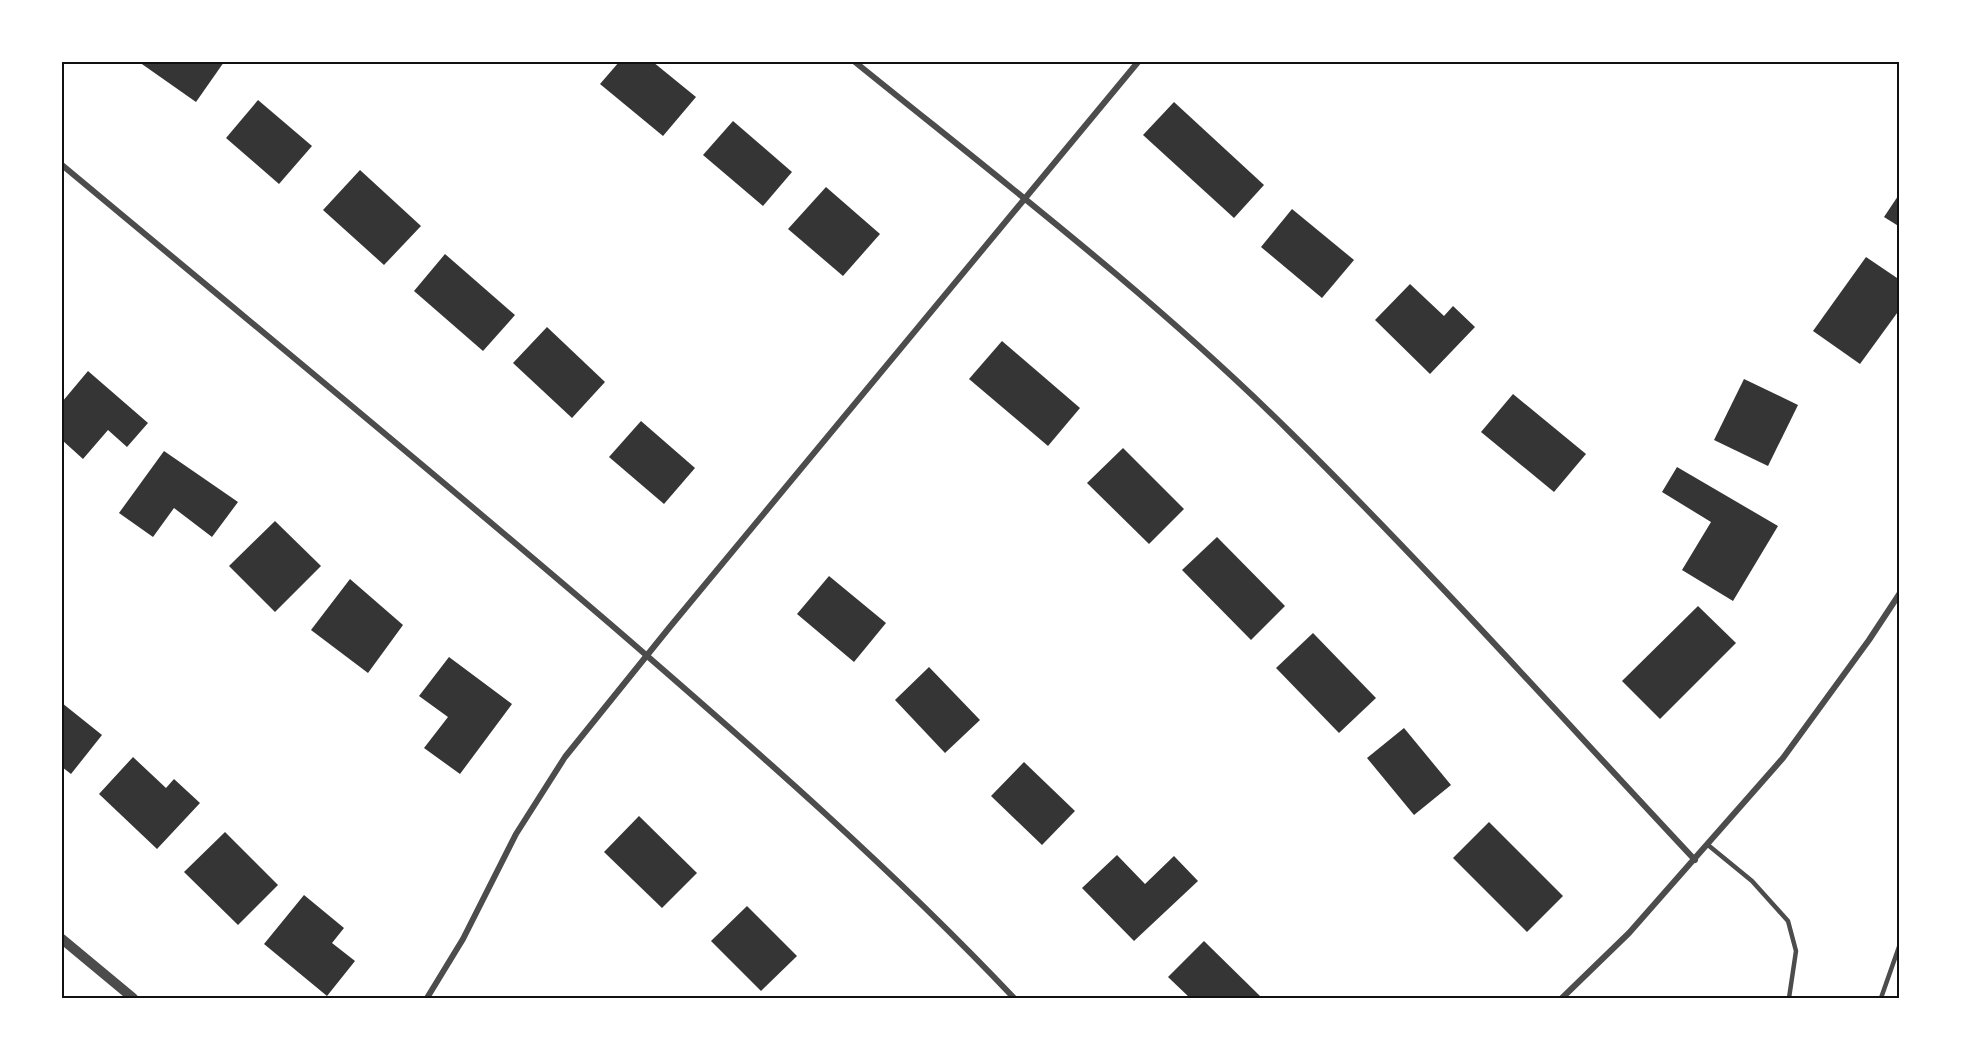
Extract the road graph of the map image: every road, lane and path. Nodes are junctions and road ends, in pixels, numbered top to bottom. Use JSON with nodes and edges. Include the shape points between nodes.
{"nodes":[{"id":1,"x":855,"y":62,"type":"edge"},
{"id":2,"x":1138,"y":62,"type":"edge"},
{"id":3,"x":62,"y":165,"type":"edge"},
{"id":4,"x":1024,"y":199,"type":"junction"},
{"id":5,"x":1899,"y":594,"type":"edge"},
{"id":6,"x":646,"y":656,"type":"junction"},
{"id":7,"x":1708,"y":845,"type":"junction"},
{"id":8,"x":1695,"y":860,"type":"junction"},
{"id":9,"x":62,"y":939,"type":"edge"},
{"id":10,"x":1899,"y":944,"type":"edge"},
{"id":11,"x":133,"y":999,"type":"edge"},
{"id":12,"x":427,"y":999,"type":"edge"},
{"id":13,"x":1014,"y":999,"type":"edge"},
{"id":14,"x":1562,"y":999,"type":"edge"},
{"id":15,"x":1789,"y":999,"type":"edge"},
{"id":16,"x":1881,"y":999,"type":"edge"}],
"edges":[{"from":1,"to":4,"type":"street"},
{"from":2,"to":4,"type":"street"},
{"from":3,"to":6,"type":"street"},
{"from":4,"to":6,"type":"street"},
{"from":4,"to":8,"type":"street","via":[[1194,342],[1290,431]]},
{"from":5,"to":7,"type":"street","via":[[1783,758]]},
{"from":6,"to":12,"type":"street","via":[[566,757],[516,834],[463,939]]},
{"from":6,"to":13,"type":"street","via":[[813,802]]},
{"from":7,"to":8,"type":"street"},
{"from":7,"to":15,"type":"lane","via":[[1752,881],[1788,921],[1796,951]]},
{"from":8,"to":14,"type":"street"},
{"from":9,"to":11,"type":"street"},
{"from":10,"to":16,"type":"lane"}]}
